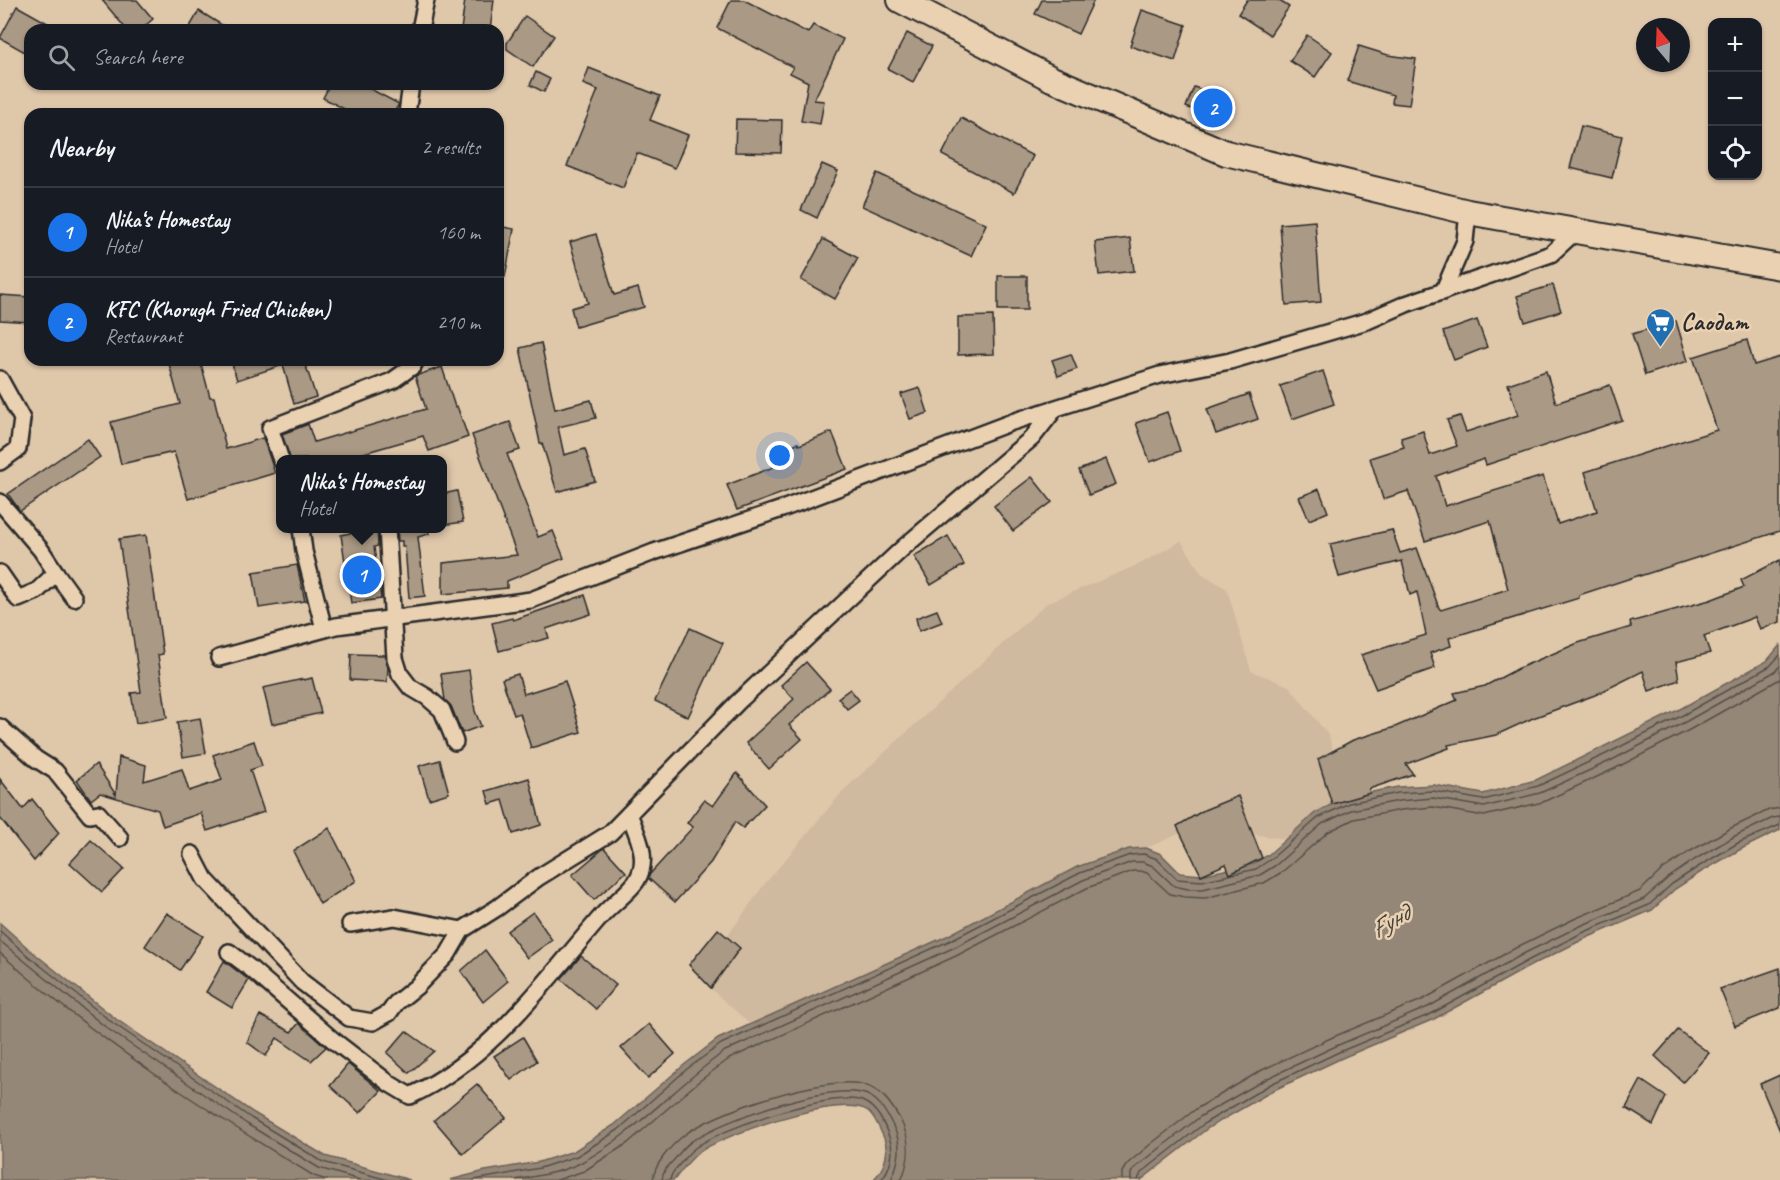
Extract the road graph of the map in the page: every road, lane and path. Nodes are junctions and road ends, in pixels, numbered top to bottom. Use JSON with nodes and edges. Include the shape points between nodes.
{"nodes":[{"id":1,"x":426,"y":0,"type":"edge"},
{"id":2,"x":900,"y":0,"type":"edge"},
{"id":3,"x":421,"y":24,"type":"edge"},
{"id":4,"x":410,"y":90,"type":"edge"},
{"id":5,"x":408,"y":108,"type":"edge"},
{"id":6,"x":1468,"y":212,"type":"junction"},
{"id":7,"x":1575,"y":231,"type":"junction"},
{"id":8,"x":1780,"y":267,"type":"edge"},
{"id":9,"x":1443,"y":292,"type":"junction"},
{"id":10,"x":413,"y":366,"type":"edge"},
{"id":11,"x":0,"y":379,"type":"edge"},
{"id":12,"x":1054,"y":410,"type":"junction"},
{"id":13,"x":280,"y":455,"type":"edge"},
{"id":14,"x":0,"y":462,"type":"edge"},
{"id":15,"x":1,"y":506,"type":"edge"},
{"id":16,"x":302,"y":533,"type":"edge"},
{"id":17,"x":387,"y":533,"type":"edge"},
{"id":18,"x":0,"y":573,"type":"edge"},
{"id":19,"x":56,"y":573,"type":"junction"},
{"id":20,"x":74,"y":598,"type":"dead end"},
{"id":21,"x":392,"y":619,"type":"junction"},
{"id":22,"x":324,"y":629,"type":"junction"},
{"id":23,"x":219,"y":658,"type":"dead end"},
{"id":24,"x":0,"y":727,"type":"edge"},
{"id":25,"x":455,"y":742,"type":"dead end"},
{"id":26,"x":629,"y":814,"type":"junction"},
{"id":27,"x":120,"y":838,"type":"dead end"},
{"id":28,"x":192,"y":854,"type":"dead end"},
{"id":29,"x":350,"y":924,"type":"dead end"},
{"id":30,"x":462,"y":930,"type":"junction"},
{"id":31,"x":229,"y":952,"type":"dead end"}],
"edges":[{"from":1,"to":3,"type":"street"},
{"from":2,"to":6,"type":"main road","via":[[1052,79],[1226,153]]},
{"from":4,"to":5,"type":"street"},
{"from":6,"to":7,"type":"main road"},
{"from":6,"to":9,"type":"street","via":[[1465,241]]},
{"from":7,"to":8,"type":"main road"},
{"from":7,"to":9,"type":"street","via":[[1551,254]]},
{"from":9,"to":12,"type":"street","via":[[1367,321],[1230,361],[1160,375]]},
{"from":10,"to":13,"type":"street","via":[[392,381],[270,428]]},
{"from":11,"to":14,"type":"street","via":[[22,419],[18,449]]},
{"from":12,"to":21,"type":"street","via":[[654,552],[531,600]]},
{"from":12,"to":26,"type":"street","via":[[1032,438],[904,547],[738,702]]},
{"from":15,"to":19,"type":"street"},
{"from":16,"to":22,"type":"street"},
{"from":17,"to":21,"type":"street"},
{"from":18,"to":19,"type":"street","via":[[18,599],[37,591]]},
{"from":19,"to":20,"type":"street"},
{"from":21,"to":22,"type":"street"},
{"from":21,"to":25,"type":"street","via":[[400,674],[410,687],[441,710]]},
{"from":22,"to":23,"type":"street"},
{"from":24,"to":27,"type":"street","via":[[55,771],[90,815],[98,813]]},
{"from":26,"to":30,"type":"street","via":[[610,833]]},
{"from":26,"to":31,"type":"street","via":[[644,858],[638,879],[604,911],[532,1000],[491,1042],[430,1087],[410,1096],[333,1040]]},
{"from":28,"to":30,"type":"street","via":[[205,879],[270,949],[302,982],[349,1018],[373,1022],[389,1013],[448,954]]},
{"from":29,"to":30,"type":"street","via":[[394,917]]}]}
